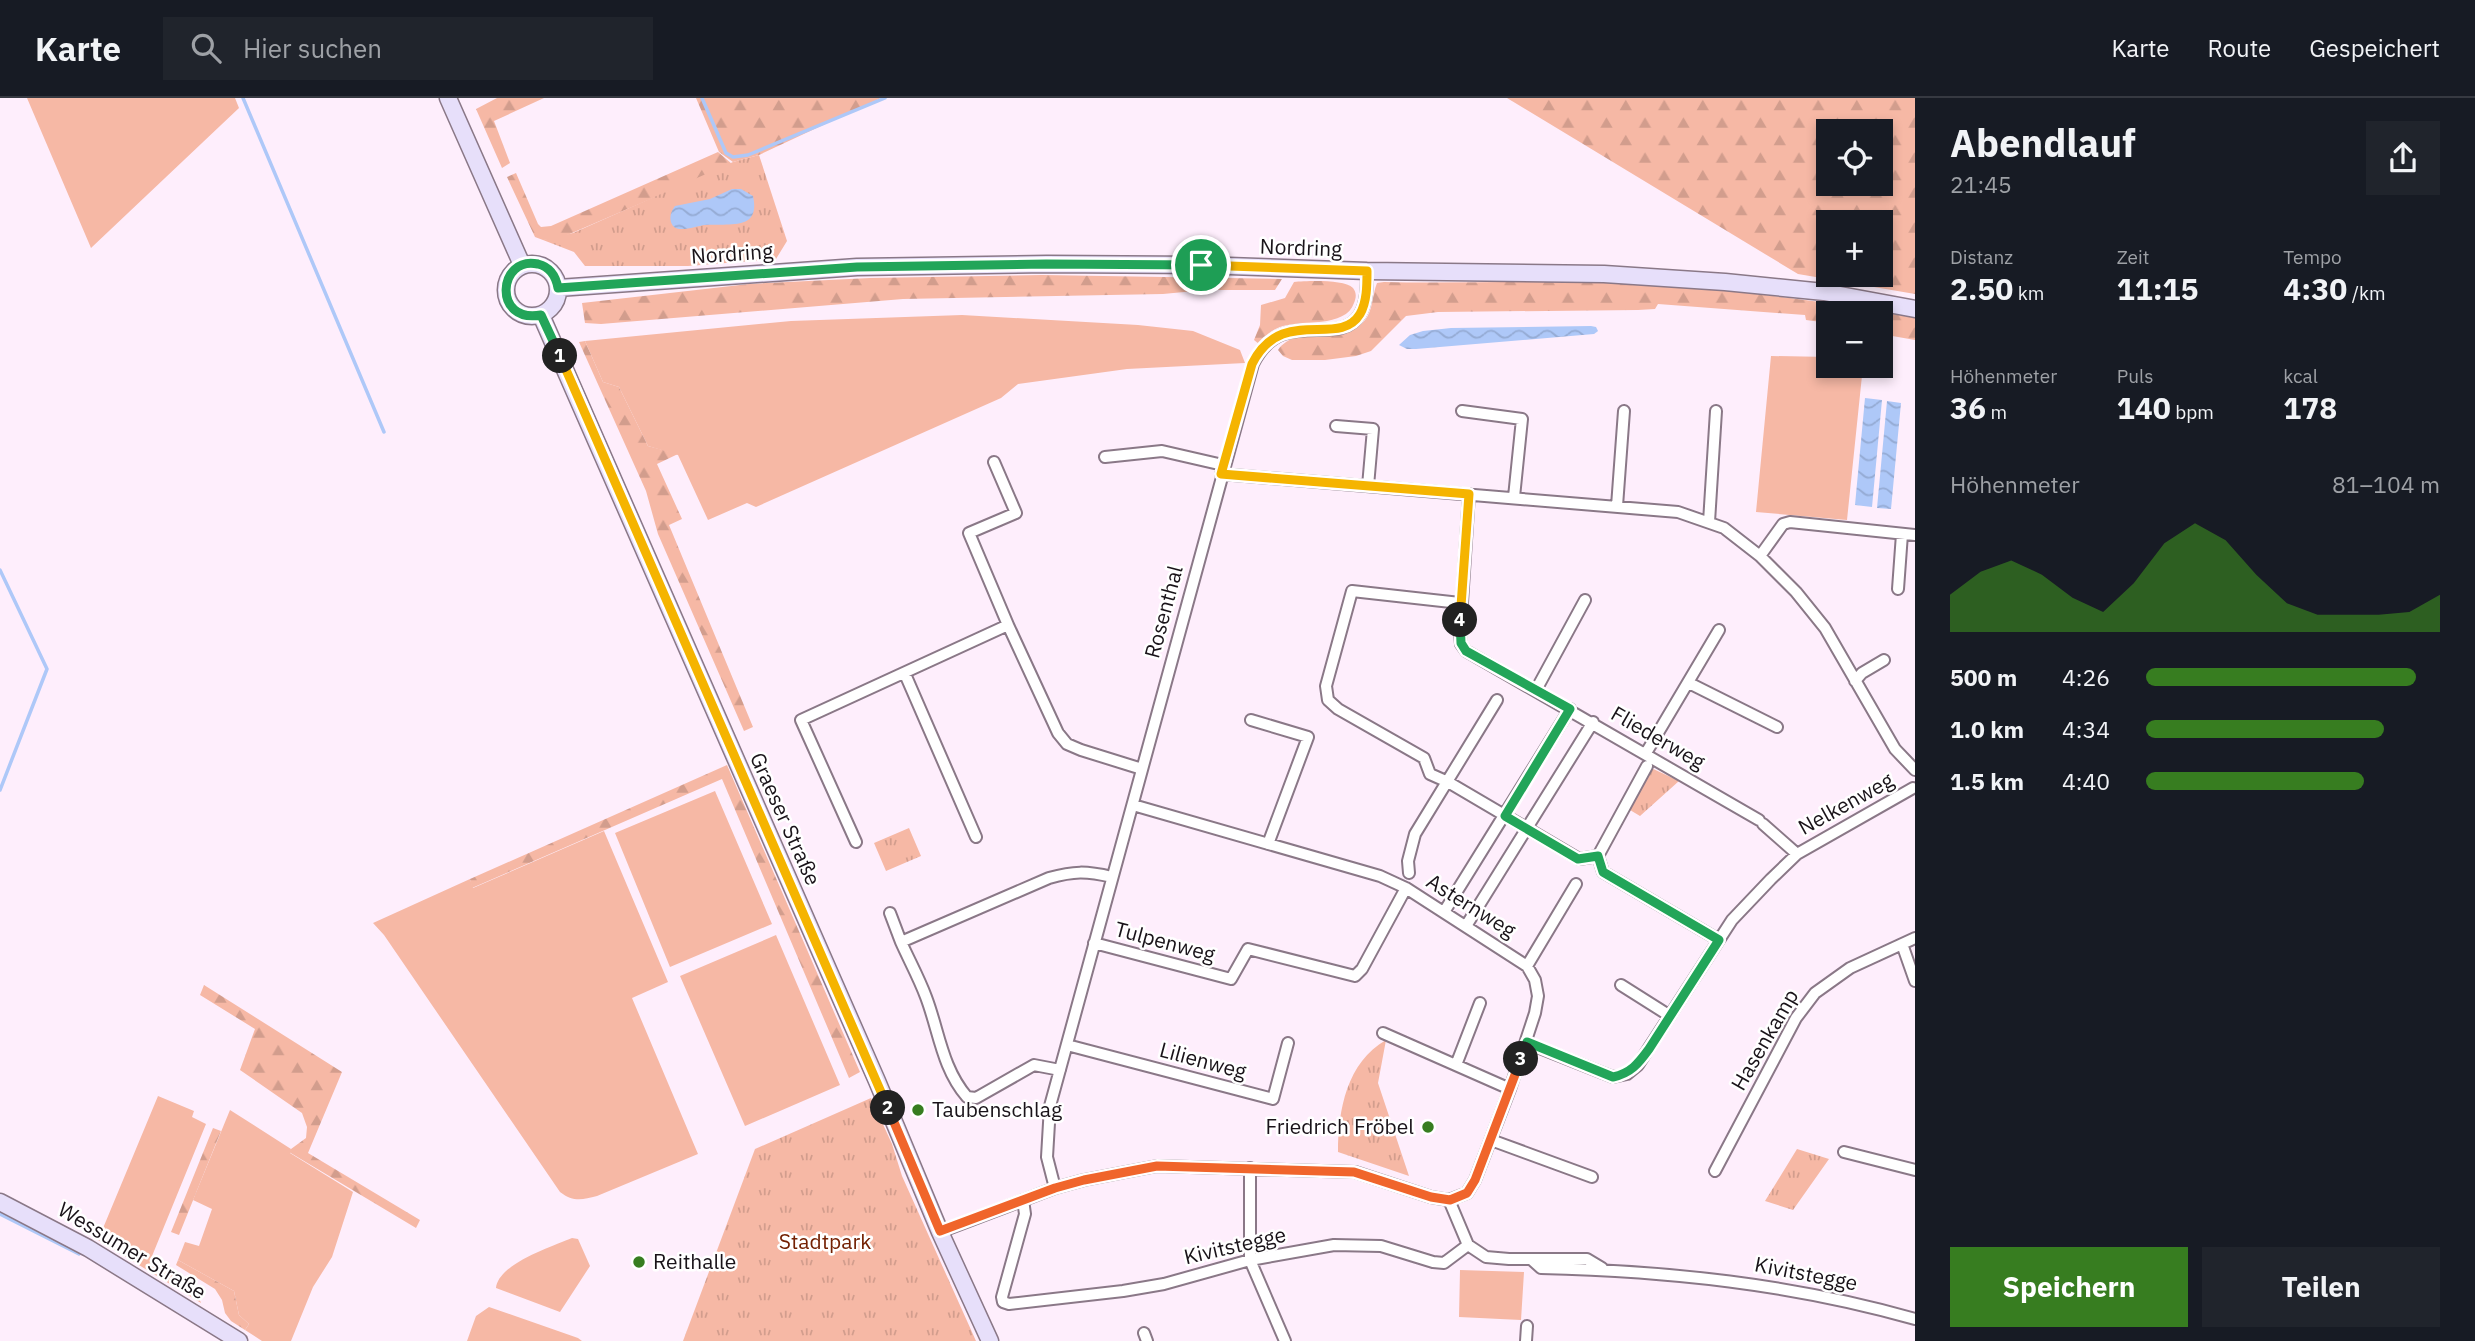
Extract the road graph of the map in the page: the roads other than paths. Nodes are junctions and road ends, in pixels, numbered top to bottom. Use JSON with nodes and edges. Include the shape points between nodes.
{"nodes":[{"id":1,"x":448,"y":98,"type":"edge"},
{"id":2,"x":522,"y":265,"type":"junction"},
{"id":3,"x":1367,"y":271,"type":"junction"},
{"id":4,"x":558,"y":288,"type":"junction"},
{"id":5,"x":1915,"y":309,"type":"edge"},
{"id":6,"x":541,"y":315,"type":"junction"},
{"id":7,"x":1462,"y":411,"type":"dead end"},
{"id":8,"x":1624,"y":411,"type":"dead end"},
{"id":9,"x":1716,"y":411,"type":"dead end"},
{"id":10,"x":1336,"y":426,"type":"dead end"},
{"id":11,"x":1105,"y":457,"type":"dead end"},
{"id":12,"x":994,"y":462,"type":"dead end"},
{"id":13,"x":1222,"y":470,"type":"junction"},
{"id":14,"x":1368,"y":486,"type":"junction"},
{"id":15,"x":1469,"y":494,"type":"junction"},
{"id":16,"x":1514,"y":497,"type":"junction"},
{"id":17,"x":1616,"y":506,"type":"junction"},
{"id":18,"x":1709,"y":522,"type":"junction"},
{"id":19,"x":1902,"y":534,"type":"junction"},
{"id":20,"x":1915,"y":535,"type":"edge"},
{"id":21,"x":1760,"y":556,"type":"junction"},
{"id":22,"x":1898,"y":589,"type":"dead end"},
{"id":23,"x":1586,"y":600,"type":"dead end"},
{"id":24,"x":1460,"y":603,"type":"junction"},
{"id":25,"x":1008,"y":625,"type":"junction"},
{"id":26,"x":1719,"y":630,"type":"dead end"},
{"id":27,"x":1884,"y":660,"type":"dead end"},
{"id":28,"x":905,"y":674,"type":"junction"},
{"id":29,"x":1855,"y":681,"type":"junction"},
{"id":30,"x":1689,"y":683,"type":"junction"},
{"id":31,"x":1536,"y":690,"type":"junction"},
{"id":32,"x":1496,"y":700,"type":"dead end"},
{"id":33,"x":1570,"y":709,"type":"junction"},
{"id":34,"x":1251,"y":720,"type":"dead end"},
{"id":35,"x":1593,"y":722,"type":"junction"},
{"id":36,"x":1777,"y":727,"type":"dead end"},
{"id":37,"x":1646,"y":753,"type":"junction"},
{"id":38,"x":1647,"y":766,"type":"dead end"},
{"id":39,"x":1142,"y":769,"type":"junction"},
{"id":40,"x":1915,"y":771,"type":"edge"},
{"id":41,"x":1448,"y":782,"type":"junction"},
{"id":42,"x":1914,"y":789,"type":"edge"},
{"id":43,"x":1133,"y":805,"type":"junction"},
{"id":44,"x":1505,"y":816,"type":"junction"},
{"id":45,"x":1761,"y":822,"type":"joint"},
{"id":46,"x":1526,"y":828,"type":"junction"},
{"id":47,"x":976,"y":837,"type":"dead end"},
{"id":48,"x":856,"y":842,"type":"dead end"},
{"id":49,"x":1268,"y":844,"type":"junction"},
{"id":50,"x":1797,"y":853,"type":"junction"},
{"id":51,"x":1598,"y":856,"type":"junction"},
{"id":52,"x":1409,"y":873,"type":"dead end"},
{"id":53,"x":1112,"y":877,"type":"junction"},
{"id":54,"x":1576,"y":884,"type":"dead end"},
{"id":55,"x":1406,"y":888,"type":"junction"},
{"id":56,"x":1444,"y":912,"type":"junction"},
{"id":57,"x":890,"y":913,"type":"dead end"},
{"id":58,"x":1466,"y":926,"type":"junction"},
{"id":59,"x":1915,"y":938,"type":"edge"},
{"id":60,"x":1719,"y":940,"type":"junction"},
{"id":61,"x":901,"y":942,"type":"junction"},
{"id":62,"x":1094,"y":943,"type":"junction"},
{"id":63,"x":1902,"y":944,"type":"junction"},
{"id":64,"x":1527,"y":966,"type":"junction"},
{"id":65,"x":1915,"y":981,"type":"edge"},
{"id":66,"x":1621,"y":985,"type":"dead end"},
{"id":67,"x":1480,"y":1003,"type":"dead end"},
{"id":68,"x":1670,"y":1016,"type":"junction"},
{"id":69,"x":1383,"y":1033,"type":"dead end"},
{"id":70,"x":1288,"y":1042,"type":"dead end"},
{"id":71,"x":1527,"y":1042,"type":"junction"},
{"id":72,"x":1067,"y":1045,"type":"junction"},
{"id":73,"x":1456,"y":1065,"type":"junction"},
{"id":74,"x":1060,"y":1070,"type":"junction"},
{"id":75,"x":1510,"y":1089,"type":"junction"},
{"id":76,"x":1491,"y":1140,"type":"junction"},
{"id":77,"x":1844,"y":1152,"type":"dead end"},
{"id":78,"x":1250,"y":1168,"type":"junction"},
{"id":79,"x":1915,"y":1170,"type":"edge"},
{"id":80,"x":1715,"y":1171,"type":"dead end"},
{"id":81,"x":1592,"y":1177,"type":"dead end"},
{"id":82,"x":1055,"y":1188,"type":"junction"},
{"id":83,"x":1023,"y":1200,"type":"junction"},
{"id":84,"x":1450,"y":1200,"type":"junction"},
{"id":85,"x":0,"y":1202,"type":"edge"},
{"id":86,"x":940,"y":1231,"type":"junction"},
{"id":87,"x":1468,"y":1245,"type":"junction"},
{"id":88,"x":1250,"y":1260,"type":"junction"},
{"id":89,"x":1915,"y":1319,"type":"edge"},
{"id":90,"x":1527,"y":1326,"type":"dead end"},
{"id":91,"x":239,"y":1341,"type":"edge"},
{"id":92,"x":990,"y":1341,"type":"edge"},
{"id":93,"x":1285,"y":1341,"type":"edge"},
{"id":94,"x":1525,"y":1341,"type":"edge"}],
"edges":[{"from":1,"to":2,"type":"main road"},
{"from":2,"to":4,"type":"main road","via":[[546,267]]},
{"from":2,"to":6,"type":"main road","via":[[509,276],[507,299],[525,315]]},
{"from":3,"to":4,"type":"main road","name":"Nordring","via":[[1201,265],[870,267]]},
{"from":3,"to":5,"type":"main road","name":"Nordring","via":[[1604,274],[1726,282],[1824,292]]},
{"from":3,"to":13,"type":"street","name":"Rosenthal","via":[[1363,306],[1351,323],[1281,333],[1258,352]]},
{"from":4,"to":6,"type":"main road","via":[[554,304]]},
{"from":6,"to":86,"type":"main road","name":"Graeser Straße"},
{"from":7,"to":16,"type":"street","via":[[1522,419]]},
{"from":8,"to":17,"type":"street"},
{"from":9,"to":18,"type":"street"},
{"from":10,"to":14,"type":"street","via":[[1373,429]]},
{"from":11,"to":13,"type":"street","via":[[1162,451]]},
{"from":12,"to":25,"type":"street","via":[[1016,513],[969,533]]},
{"from":13,"to":14,"type":"street"},
{"from":13,"to":39,"type":"street","name":"Rosenthal"},
{"from":14,"to":15,"type":"street"},
{"from":15,"to":16,"type":"street"},
{"from":15,"to":24,"type":"street","name":"Fliederweg"},
{"from":16,"to":17,"type":"street"},
{"from":17,"to":18,"type":"street","via":[[1678,512]]},
{"from":18,"to":21,"type":"street"},
{"from":19,"to":20,"type":"street"},
{"from":19,"to":21,"type":"street","via":[[1790,522],[1783,524]]},
{"from":19,"to":22,"type":"street"},
{"from":21,"to":29,"type":"street","via":[[1825,628]]},
{"from":23,"to":31,"type":"street"},
{"from":24,"to":31,"type":"street","name":"Fliederweg","via":[[1461,643],[1466,651]]},
{"from":24,"to":41,"type":"street","via":[[1352,591],[1325,686],[1328,700],[1338,709],[1424,758],[1430,774]]},
{"from":25,"to":28,"type":"street"},
{"from":25,"to":39,"type":"street","via":[[1067,744]]},
{"from":26,"to":30,"type":"street"},
{"from":27,"to":29,"type":"street"},
{"from":28,"to":47,"type":"street"},
{"from":28,"to":48,"type":"street","via":[[801,720]]},
{"from":29,"to":40,"type":"street","via":[[1895,749]]},
{"from":30,"to":36,"type":"street"},
{"from":30,"to":37,"type":"street"},
{"from":31,"to":33,"type":"street","name":"Fliederweg"},
{"from":32,"to":41,"type":"street"},
{"from":33,"to":35,"type":"street","name":"Fliederweg"},
{"from":33,"to":44,"type":"street"},
{"from":34,"to":49,"type":"street","via":[[1308,737]]},
{"from":35,"to":37,"type":"street","name":"Fliederweg"},
{"from":35,"to":46,"type":"street"},
{"from":37,"to":45,"type":"street","name":"Fliederweg"},
{"from":38,"to":51,"type":"street","name":"Fliederweg"},
{"from":39,"to":43,"type":"street","name":"Rosenthal"},
{"from":40,"to":42,"type":"street"},
{"from":41,"to":44,"type":"street"},
{"from":41,"to":52,"type":"street","via":[[1415,834]]},
{"from":42,"to":50,"type":"street","name":"Nelkenweg"},
{"from":43,"to":49,"type":"street","name":"Asternweg"},
{"from":43,"to":53,"type":"street","name":"Rosenthal"},
{"from":44,"to":46,"type":"street"},
{"from":44,"to":56,"type":"street"},
{"from":45,"to":50,"type":"street","name":"Nelkenweg"},
{"from":46,"to":51,"type":"street","via":[[1578,859]]},
{"from":46,"to":58,"type":"street"},
{"from":49,"to":55,"type":"street","name":"Asternweg","via":[[1380,876]]},
{"from":50,"to":60,"type":"street","name":"Nelkenweg","via":[[1732,920]]},
{"from":51,"to":60,"type":"street","via":[[1603,872]]},
{"from":53,"to":61,"type":"street","via":[[1087,871],[1049,878]]},
{"from":53,"to":62,"type":"street","name":"Rosenthal"},
{"from":54,"to":64,"type":"street"},
{"from":55,"to":56,"type":"street","name":"Asternweg"},
{"from":55,"to":62,"type":"street","name":"Tulpenweg","via":[[1355,976],[1248,949],[1231,979]]},
{"from":56,"to":58,"type":"street","name":"Asternweg"},
{"from":57,"to":61,"type":"street"},
{"from":58,"to":64,"type":"street","name":"Asternweg"},
{"from":59,"to":63,"type":"street","name":"Hasenkamp"},
{"from":60,"to":68,"type":"street","name":"Nelkenweg"},
{"from":61,"to":74,"type":"street","via":[[926,998],[943,1057],[967,1097],[976,1098],[1034,1065]]},
{"from":62,"to":72,"type":"street","name":"Rosenthal"},
{"from":63,"to":65,"type":"street"},
{"from":63,"to":80,"type":"street","name":"Hasenkamp","via":[[1850,968],[1815,993],[1796,1018]]},
{"from":64,"to":71,"type":"street","name":"Asternweg","via":[[1538,996]]},
{"from":66,"to":68,"type":"street"},
{"from":67,"to":73,"type":"street"},
{"from":68,"to":71,"type":"street","name":"Nelkenweg","via":[[1638,1065],[1613,1077]]},
{"from":69,"to":73,"type":"street"},
{"from":70,"to":72,"type":"street","name":"Lilienweg","via":[[1273,1100]]},
{"from":71,"to":75,"type":"street","name":"Asternweg"},
{"from":72,"to":74,"type":"street","name":"Rosenthal"},
{"from":73,"to":75,"type":"street"},
{"from":74,"to":82,"type":"street","name":"Rosenthal","via":[[1046,1141]]},
{"from":75,"to":76,"type":"street","name":"Asternweg"},
{"from":76,"to":81,"type":"street"},
{"from":76,"to":84,"type":"street","name":"Asternweg","via":[[1467,1193]]},
{"from":77,"to":79,"type":"street"},
{"from":78,"to":82,"type":"street","via":[[1157,1166]]},
{"from":78,"to":84,"type":"street","via":[[1354,1172]]},
{"from":78,"to":88,"type":"street"},
{"from":82,"to":83,"type":"street"},
{"from":83,"to":86,"type":"street"},
{"from":83,"to":88,"type":"street","name":"Kivitstegge","via":[[1025,1214],[1003,1302],[1123,1291]]},
{"from":84,"to":87,"type":"street"},
{"from":85,"to":91,"type":"main road","name":"Wessumer Straße","via":[[88,1248]]},
{"from":86,"to":92,"type":"main road","name":"Graeser Straße"},
{"from":87,"to":88,"type":"street","name":"Kivitstegge","via":[[1444,1263],[1365,1244]]},
{"from":87,"to":89,"type":"street","name":"Kivitstegge","via":[[1486,1257],[1531,1259],[1541,1268],[1750,1282]]},
{"from":88,"to":93,"type":"street"},
{"from":90,"to":94,"type":"street"}]}
